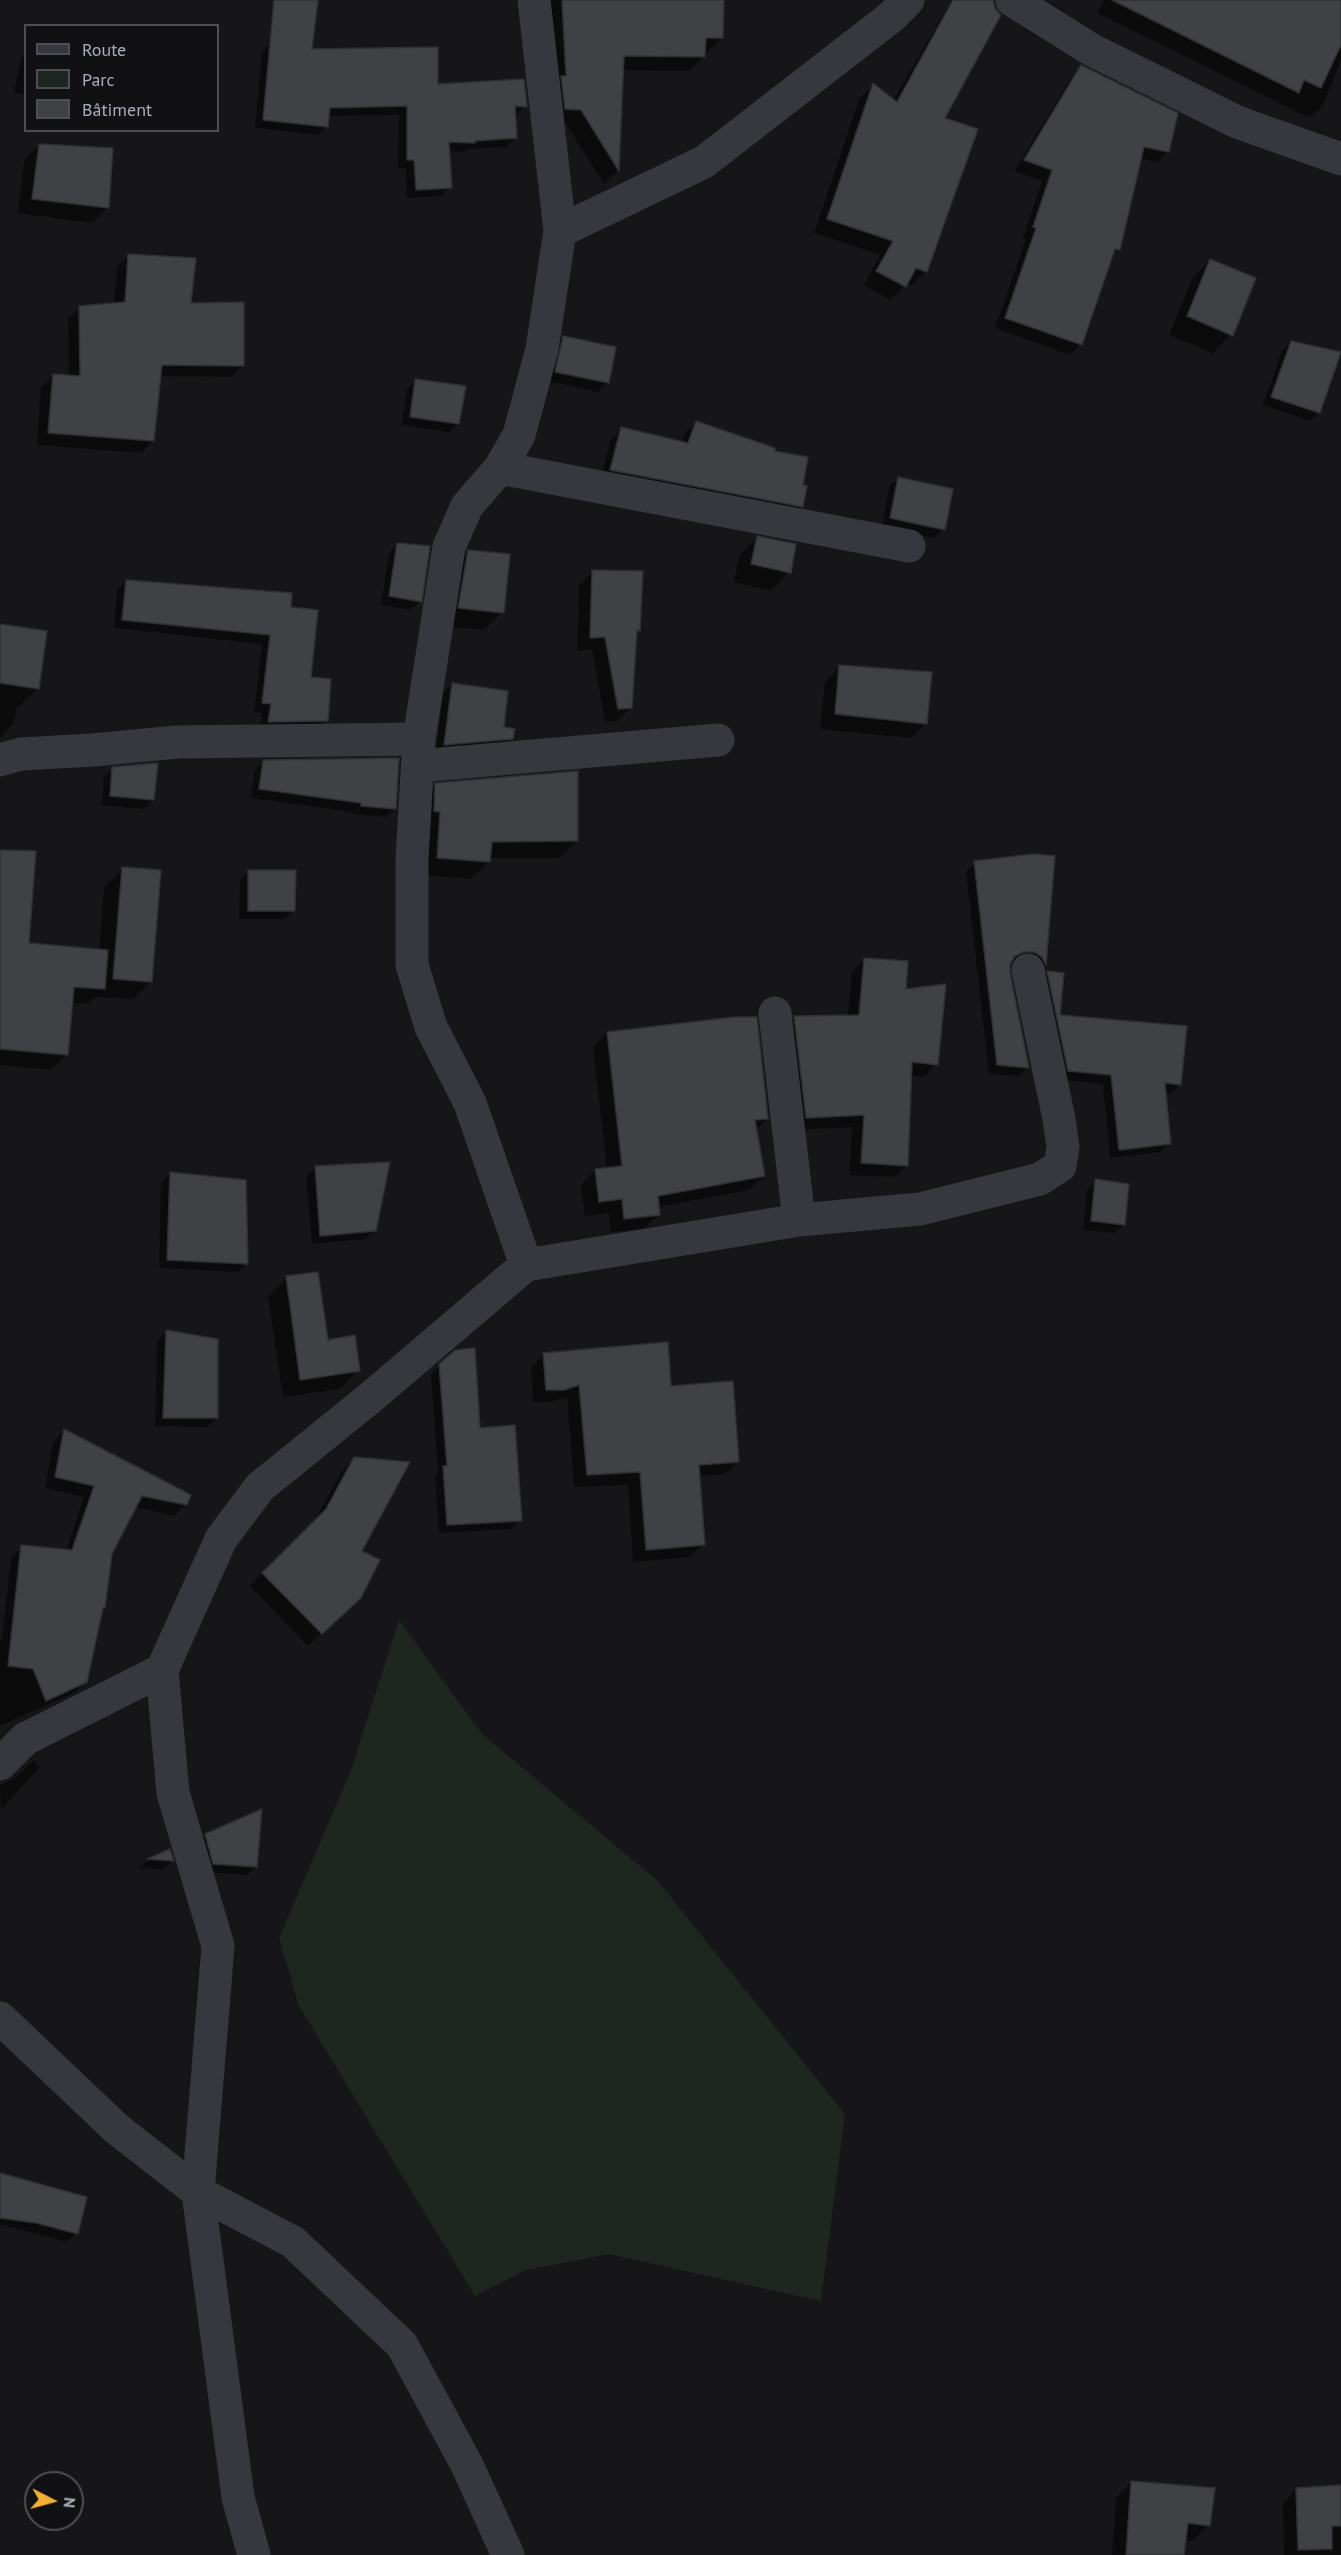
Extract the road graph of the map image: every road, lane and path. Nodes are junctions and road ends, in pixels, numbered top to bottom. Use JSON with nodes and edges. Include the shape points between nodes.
{"nodes":[{"id":1,"x":534,"y":0,"type":"edge"},
{"id":2,"x":908,"y":0,"type":"edge"},
{"id":3,"x":1012,"y":0,"type":"edge"},
{"id":4,"x":1341,"y":159,"type":"edge"},
{"id":5,"x":560,"y":231,"type":"junction"},
{"id":6,"x":500,"y":468,"type":"junction"},
{"id":7,"x":909,"y":546,"type":"dead end"},
{"id":8,"x":718,"y":740,"type":"dead end"},
{"id":9,"x":418,"y":752,"type":"junction"},
{"id":10,"x":0,"y":760,"type":"edge"},
{"id":11,"x":1028,"y":970,"type":"dead end"},
{"id":12,"x":775,"y":1013,"type":"dead end"},
{"id":13,"x":800,"y":1220,"type":"junction"},
{"id":14,"x":526,"y":1265,"type":"junction"},
{"id":15,"x":162,"y":1670,"type":"junction"},
{"id":16,"x":0,"y":1764,"type":"edge"},
{"id":17,"x":0,"y":2018,"type":"edge"},
{"id":18,"x":198,"y":2192,"type":"junction"},
{"id":19,"x":254,"y":2555,"type":"edge"},
{"id":20,"x":508,"y":2555,"type":"edge"}],
"edges":[{"from":1,"to":5,"type":"street"},
{"from":2,"to":5,"type":"street","via":[[704,162]]},
{"from":3,"to":4,"type":"street","via":[[1092,50],[1237,122]]},
{"from":5,"to":6,"type":"street","via":[[542,350],[519,435]]},
{"from":6,"to":7,"type":"street"},
{"from":6,"to":9,"type":"street","via":[[467,506],[449,547]]},
{"from":8,"to":9,"type":"street"},
{"from":9,"to":10,"type":"street","via":[[177,742],[21,754]]},
{"from":9,"to":14,"type":"street","via":[[412,858],[412,965],[431,1027],[470,1103]]},
{"from":11,"to":13,"type":"street","via":[[1059,1119],[1063,1147],[1060,1166],[1040,1179],[920,1209]]},
{"from":12,"to":13,"type":"street"},
{"from":13,"to":14,"type":"street"},
{"from":14,"to":15,"type":"street","via":[[260,1487],[221,1539]]},
{"from":15,"to":16,"type":"street","via":[[25,1738]]},
{"from":15,"to":18,"type":"street","via":[[173,1793],[218,1946]]},
{"from":17,"to":18,"type":"street","via":[[117,2130]]},
{"from":18,"to":19,"type":"street","via":[[238,2497]]},
{"from":18,"to":20,"type":"street","via":[[293,2242],[402,2345],[467,2465]]}]}
